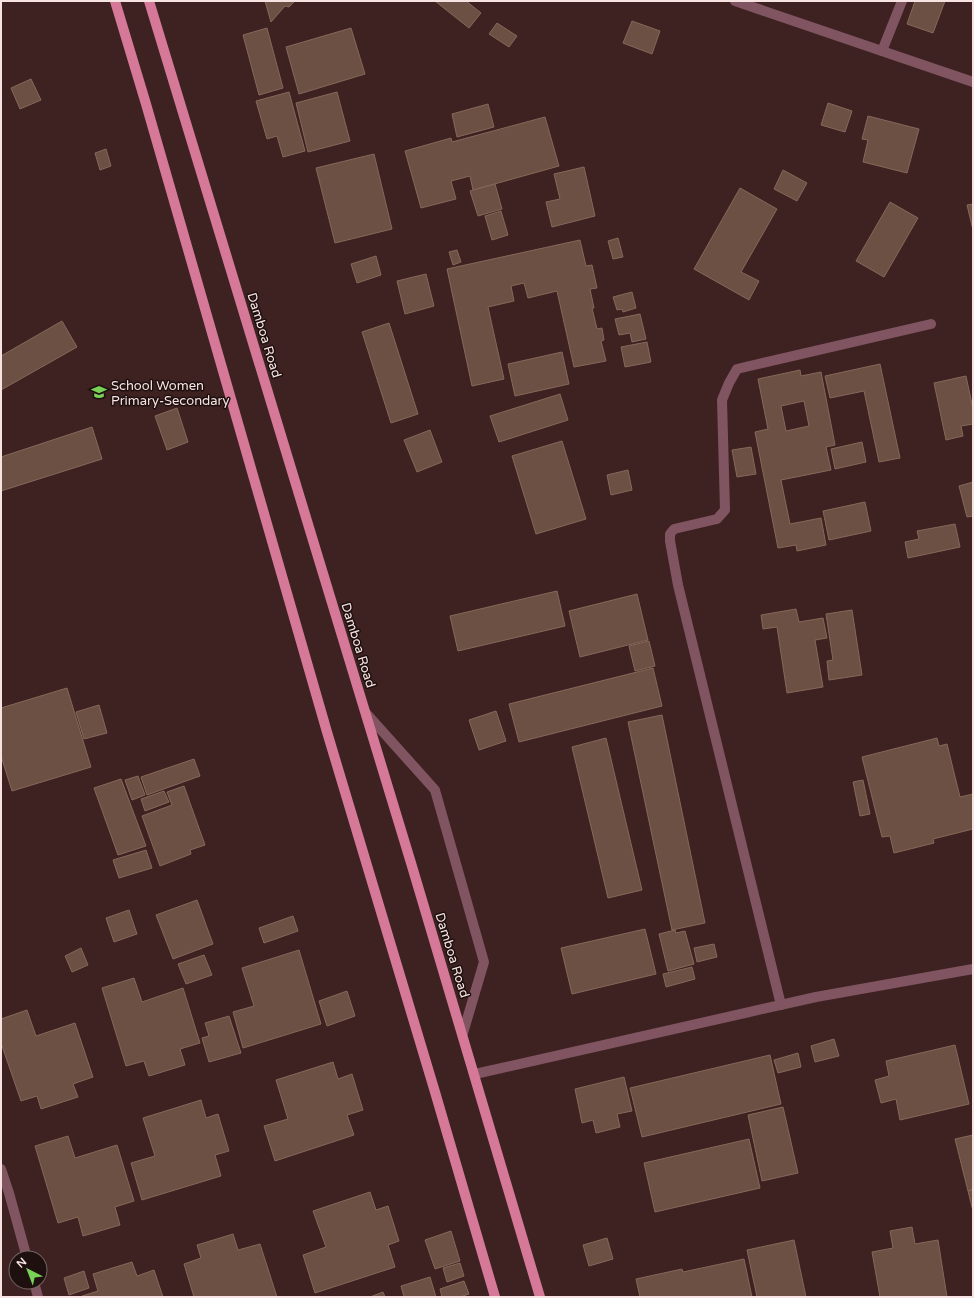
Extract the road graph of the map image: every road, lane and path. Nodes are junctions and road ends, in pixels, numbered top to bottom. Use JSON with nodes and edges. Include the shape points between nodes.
{"nodes":[{"id":1,"x":115,"y":1,"type":"edge"},
{"id":2,"x":149,"y":1,"type":"edge"},
{"id":3,"x":735,"y":1,"type":"edge"},
{"id":4,"x":902,"y":1,"type":"edge"},
{"id":5,"x":882,"y":51,"type":"junction"},
{"id":6,"x":973,"y":82,"type":"edge"},
{"id":7,"x":931,"y":324,"type":"dead end"},
{"id":8,"x":366,"y":713,"type":"junction"},
{"id":9,"x":973,"y":969,"type":"edge"},
{"id":10,"x":782,"y":1005,"type":"junction"},
{"id":11,"x":463,"y":1033,"type":"junction"},
{"id":12,"x":475,"y":1074,"type":"junction"},
{"id":13,"x":1,"y":1168,"type":"edge"},
{"id":14,"x":25,"y":1250,"type":"edge"},
{"id":15,"x":495,"y":1297,"type":"edge"},
{"id":16,"x":540,"y":1297,"type":"edge"}],
"edges":[{"from":1,"to":15,"type":"main road","via":[[327,732]]},
{"from":2,"to":8,"type":"main road","name":"Damboa Road"},
{"from":3,"to":5,"type":"street"},
{"from":4,"to":5,"type":"street"},
{"from":5,"to":6,"type":"street"},
{"from":7,"to":10,"type":"street","via":[[737,369],[722,400],[725,510],[717,519],[674,529],[670,534],[678,585]]},
{"from":8,"to":11,"type":"main road","name":"Damboa Road"},
{"from":8,"to":11,"type":"street","via":[[435,790],[484,962]]},
{"from":9,"to":10,"type":"street"},
{"from":10,"to":12,"type":"street"},
{"from":11,"to":12,"type":"main road","name":"Damboa Road"},
{"from":12,"to":16,"type":"main road","name":"Damboa Road"},
{"from":13,"to":14,"type":"street"}]}
